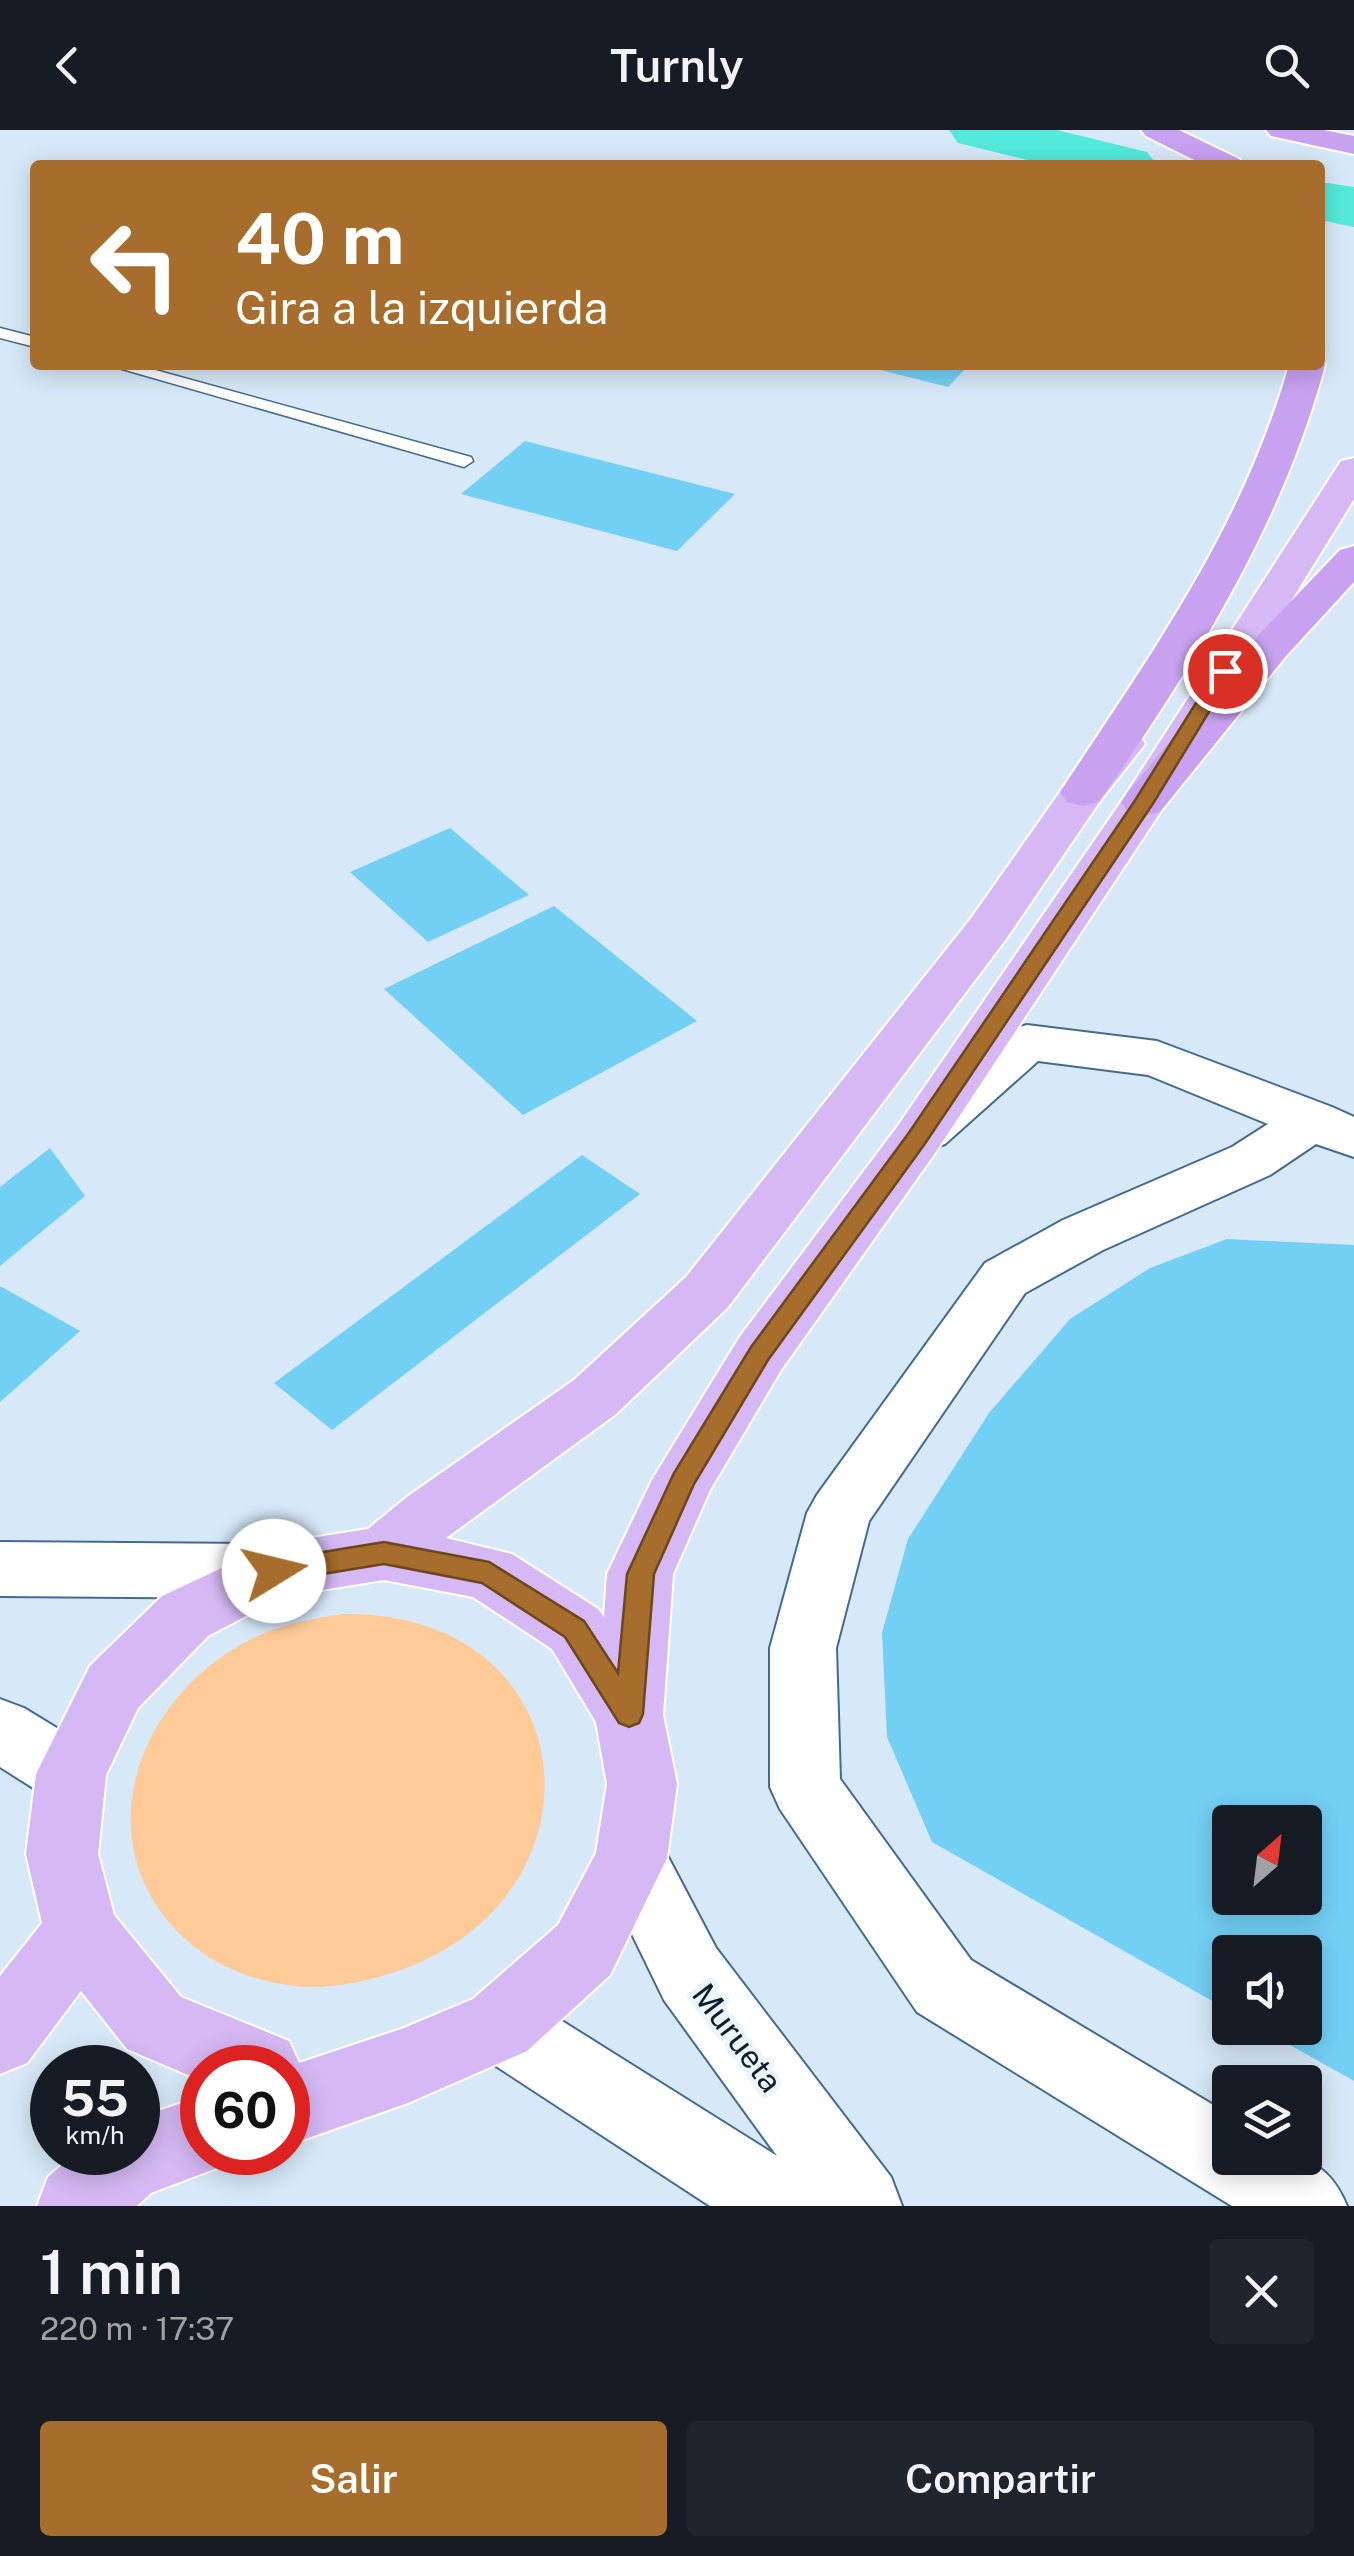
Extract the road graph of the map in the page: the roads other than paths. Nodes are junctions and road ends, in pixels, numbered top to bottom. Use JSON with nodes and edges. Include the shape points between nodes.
{"nodes":[{"id":1,"x":1156,"y":130,"type":"edge"},
{"id":2,"x":1280,"y":130,"type":"edge"},
{"id":3,"x":1354,"y":145,"type":"edge"},
{"id":4,"x":1218,"y":160,"type":"edge"},
{"id":5,"x":0,"y":332,"type":"edge"},
{"id":6,"x":30,"y":341,"type":"edge"},
{"id":7,"x":135,"y":370,"type":"edge"},
{"id":8,"x":1306,"y":370,"type":"edge"},
{"id":9,"x":464,"y":461,"type":"dead end"},
{"id":10,"x":1354,"y":466,"type":"edge"},
{"id":11,"x":1354,"y":558,"type":"edge"},
{"id":12,"x":1083,"y":792,"type":"junction"},
{"id":13,"x":1144,"y":802,"type":"junction"},
{"id":14,"x":1334,"y":1129,"type":"edge"},
{"id":15,"x":916,"y":1140,"type":"junction"},
{"id":16,"x":384,"y":1553,"type":"junction"},
{"id":17,"x":0,"y":1569,"type":"edge"},
{"id":18,"x":274,"y":1571,"type":"junction"},
{"id":19,"x":629,"y":1714,"type":"junction"},
{"id":20,"x":0,"y":1730,"type":"edge"},
{"id":21,"x":71,"y":1774,"type":"junction"},
{"id":22,"x":631,"y":1858,"type":"junction"},
{"id":23,"x":80,"y":1932,"type":"junction"},
{"id":24,"x":500,"y":2025,"type":"junction"},
{"id":25,"x":0,"y":2036,"type":"edge"},
{"id":26,"x":207,"y":2045,"type":"edge"},
{"id":27,"x":408,"y":2065,"type":"junction"},
{"id":28,"x":310,"y":2070,"type":"edge"},
{"id":29,"x":310,"y":2098,"type":"edge"},
{"id":30,"x":180,"y":2144,"type":"edge"},
{"id":31,"x":77,"y":2206,"type":"edge"},
{"id":32,"x":782,"y":2206,"type":"edge"},
{"id":33,"x":862,"y":2206,"type":"edge"},
{"id":34,"x":1307,"y":2206,"type":"edge"}],
"edges":[{"from":1,"to":4,"type":"highway"},
{"from":2,"to":3,"type":"highway"},
{"from":5,"to":6,"type":"lane"},
{"from":7,"to":9,"type":"lane"},
{"from":8,"to":12,"type":"highway","via":[[1288,442],[1234,558]]},
{"from":10,"to":12,"type":"main road"},
{"from":10,"to":13,"type":"main road"},
{"from":11,"to":13,"type":"highway"},
{"from":12,"to":16,"type":"main road","via":[[989,928],[707,1292],[595,1397]]},
{"from":13,"to":15,"type":"main road"},
{"from":14,"to":15,"type":"street","via":[[1157,1059],[1027,1042]]},
{"from":14,"to":34,"type":"street","via":[[1082,1235],[1005,1278],[840,1513],[803,1648],[805,1786],[944,1986]]},
{"from":15,"to":19,"type":"main road","via":[[760,1354],[683,1480],[640,1574]]},
{"from":16,"to":18,"type":"main road"},
{"from":16,"to":19,"type":"main road","via":[[489,1573],[575,1629]]},
{"from":17,"to":18,"type":"street"},
{"from":18,"to":21,"type":"main road","via":[[185,1616],[114,1687]]},
{"from":19,"to":22,"type":"main road","via":[[642,1784]]},
{"from":20,"to":21,"type":"street"},
{"from":21,"to":23,"type":"main road","via":[[62,1854]]},
{"from":22,"to":24,"type":"main road","via":[[584,1950]]},
{"from":22,"to":33,"type":"street","name":"Murueta","via":[[690,1974]]},
{"from":23,"to":25,"type":"main road"},
{"from":23,"to":26,"type":"main road","via":[[154,2023]]},
{"from":24,"to":27,"type":"main road"},
{"from":24,"to":32,"type":"street"},
{"from":27,"to":28,"type":"main road"},
{"from":27,"to":29,"type":"main road"},
{"from":30,"to":31,"type":"main road","via":[[126,2162]]}]}
